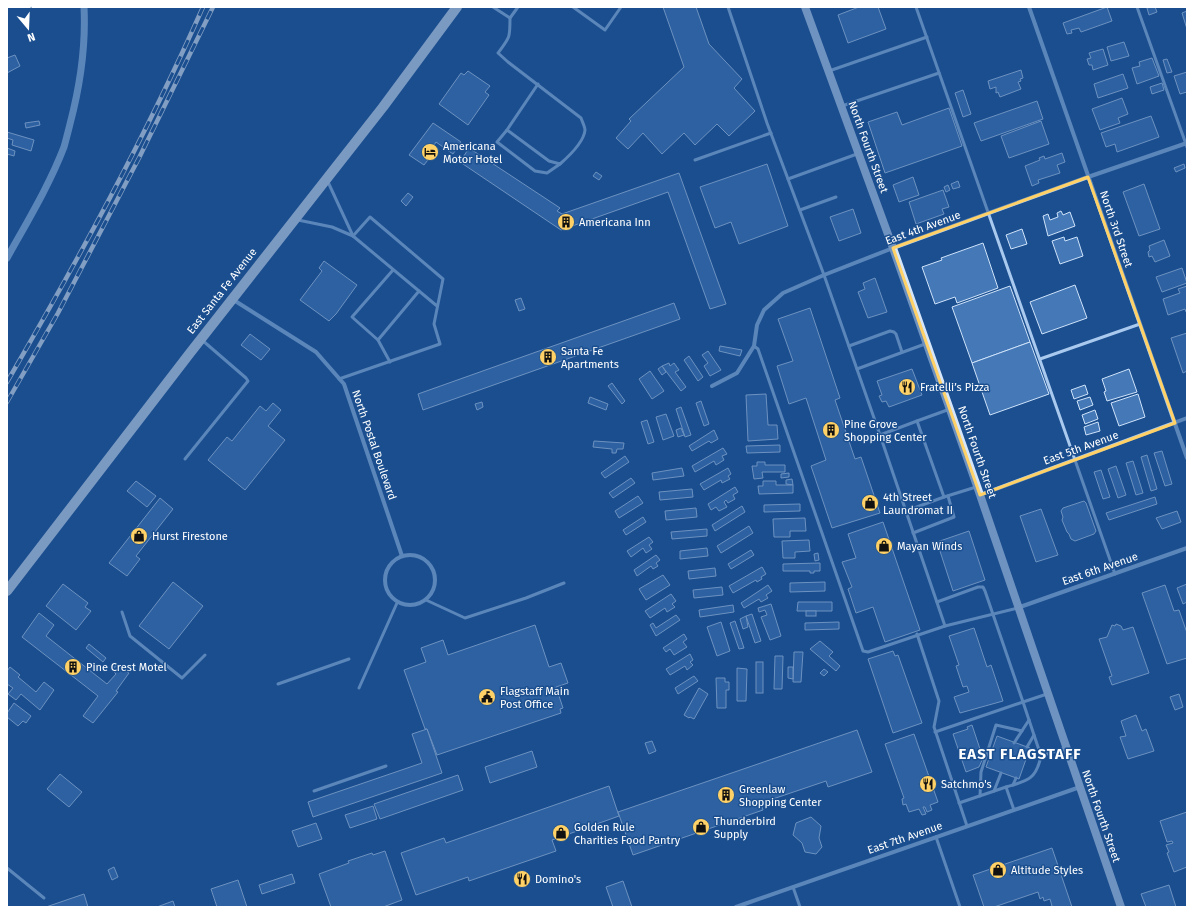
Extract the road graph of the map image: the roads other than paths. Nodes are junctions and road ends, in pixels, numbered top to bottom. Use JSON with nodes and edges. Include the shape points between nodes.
{"nodes":[{"id":1,"x":84,"y":7,"type":"edge"},
{"id":2,"x":457,"y":7,"type":"edge"},
{"id":3,"x":493,"y":7,"type":"edge"},
{"id":4,"x":518,"y":7,"type":"edge"},
{"id":5,"x":573,"y":7,"type":"edge"},
{"id":6,"x":621,"y":7,"type":"edge"},
{"id":7,"x":728,"y":7,"type":"edge"},
{"id":8,"x":806,"y":7,"type":"edge"},
{"id":9,"x":916,"y":7,"type":"edge"},
{"id":10,"x":1029,"y":7,"type":"edge"},
{"id":11,"x":1137,"y":7,"type":"edge"},
{"id":12,"x":510,"y":18,"type":"junction"},
{"id":13,"x":927,"y":37,"type":"junction"},
{"id":14,"x":829,"y":71,"type":"junction"},
{"id":15,"x":939,"y":73,"type":"junction"},
{"id":16,"x":538,"y":84,"type":"junction"},
{"id":17,"x":842,"y":106,"type":"junction"},
{"id":18,"x":507,"y":130,"type":"junction"},
{"id":19,"x":771,"y":133,"type":"junction"},
{"id":20,"x":1187,"y":144,"type":"edge"},
{"id":21,"x":859,"y":154,"type":"junction"},
{"id":22,"x":695,"y":160,"type":"dead end"},
{"id":23,"x":560,"y":164,"type":"junction"},
{"id":24,"x":1088,"y":177,"type":"junction"},
{"id":25,"x":326,"y":179,"type":"junction"},
{"id":26,"x":788,"y":179,"type":"junction"},
{"id":27,"x":836,"y":197,"type":"dead end"},
{"id":28,"x":800,"y":210,"type":"junction"},
{"id":29,"x":989,"y":213,"type":"junction"},
{"id":30,"x":294,"y":220,"type":"junction"},
{"id":31,"x":353,"y":236,"type":"junction"},
{"id":32,"x":894,"y":248,"type":"junction"},
{"id":33,"x":7,"y":258,"type":"edge"},
{"id":34,"x":393,"y":270,"type":"junction"},
{"id":35,"x":824,"y":275,"type":"junction"},
{"id":36,"x":419,"y":291,"type":"junction"},
{"id":37,"x":232,"y":299,"type":"junction"},
{"id":38,"x":437,"y":306,"type":"junction"},
{"id":39,"x":1140,"y":324,"type":"junction"},
{"id":40,"x":201,"y":339,"type":"junction"},
{"id":41,"x":378,"y":340,"type":"junction"},
{"id":42,"x":927,"y":343,"type":"junction"},
{"id":43,"x":754,"y":346,"type":"junction"},
{"id":44,"x":849,"y":346,"type":"junction"},
{"id":45,"x":902,"y":352,"type":"junction"},
{"id":46,"x":1040,"y":359,"type":"junction"},
{"id":47,"x":390,"y":362,"type":"junction"},
{"id":48,"x":857,"y":369,"type":"junction"},
{"id":49,"x":340,"y":379,"type":"junction"},
{"id":50,"x":712,"y":386,"type":"dead end"},
{"id":51,"x":950,"y":409,"type":"junction"},
{"id":52,"x":1187,"y":418,"type":"edge"},
{"id":53,"x":917,"y":421,"type":"junction"},
{"id":54,"x":1175,"y":423,"type":"junction"},
{"id":55,"x":880,"y":434,"type":"junction"},
{"id":56,"x":1187,"y":458,"type":"edge"},
{"id":57,"x":185,"y":459,"type":"dead end"},
{"id":58,"x":1076,"y":460,"type":"junction"},
{"id":59,"x":977,"y":486,"type":"junction"},
{"id":60,"x":980,"y":495,"type":"junction"},
{"id":61,"x":946,"y":497,"type":"junction"},
{"id":62,"x":906,"y":511,"type":"junction"},
{"id":63,"x":913,"y":533,"type":"junction"},
{"id":64,"x":1187,"y":548,"type":"edge"},
{"id":65,"x":402,"y":556,"type":"junction"},
{"id":66,"x":1115,"y":574,"type":"junction"},
{"id":67,"x":564,"y":583,"type":"dead end"},
{"id":68,"x":7,"y":591,"type":"edge"},
{"id":69,"x":426,"y":600,"type":"junction"},
{"id":70,"x":937,"y":602,"type":"junction"},
{"id":71,"x":398,"y":603,"type":"junction"},
{"id":72,"x":1020,"y":607,"type":"junction"},
{"id":73,"x":122,"y":612,"type":"dead end"},
{"id":74,"x":993,"y":614,"type":"junction"},
{"id":75,"x":944,"y":626,"type":"junction"},
{"id":76,"x":917,"y":634,"type":"junction"},
{"id":77,"x":205,"y":656,"type":"dead end"},
{"id":78,"x":349,"y":659,"type":"dead end"},
{"id":79,"x":278,"y":684,"type":"dead end"},
{"id":80,"x":359,"y":688,"type":"dead end"},
{"id":81,"x":1048,"y":693,"type":"junction"},
{"id":82,"x":1023,"y":702,"type":"junction"},
{"id":83,"x":1029,"y":720,"type":"junction"},
{"id":84,"x":1022,"y":731,"type":"junction"},
{"id":85,"x":935,"y":732,"type":"junction"},
{"id":86,"x":1034,"y":734,"type":"junction"},
{"id":87,"x":1014,"y":742,"type":"dead end"},
{"id":88,"x":1027,"y":747,"type":"dead end"},
{"id":89,"x":1066,"y":747,"type":"junction"},
{"id":90,"x":1041,"y":756,"type":"junction"},
{"id":91,"x":386,"y":766,"type":"dead end"},
{"id":92,"x":1001,"y":773,"type":"dead end"},
{"id":93,"x":1016,"y":778,"type":"dead end"},
{"id":94,"x":1013,"y":785,"type":"junction"},
{"id":95,"x":1006,"y":787,"type":"junction"},
{"id":96,"x":1080,"y":787,"type":"junction"},
{"id":97,"x":314,"y":791,"type":"dead end"},
{"id":98,"x":994,"y":791,"type":"junction"},
{"id":99,"x":980,"y":796,"type":"junction"},
{"id":100,"x":959,"y":803,"type":"junction"},
{"id":101,"x":1014,"y":810,"type":"junction"},
{"id":102,"x":967,"y":826,"type":"junction"},
{"id":103,"x":936,"y":837,"type":"junction"},
{"id":104,"x":7,"y":868,"type":"edge"},
{"id":105,"x":793,"y":887,"type":"junction"},
{"id":106,"x":44,"y":898,"type":"dead end"},
{"id":107,"x":736,"y":907,"type":"edge"},
{"id":108,"x":800,"y":907,"type":"edge"},
{"id":109,"x":960,"y":907,"type":"edge"},
{"id":110,"x":1121,"y":907,"type":"edge"}],
"edges":[{"from":1,"to":33,"type":"street","via":[[85,33],[80,78],[64,146],[50,179]]},
{"from":2,"to":25,"type":"main road","name":"East Santa Fe Avenue"},
{"from":3,"to":12,"type":"lane"},
{"from":4,"to":12,"type":"lane"},
{"from":5,"to":6,"type":"lane","via":[[605,30]]},
{"from":7,"to":19,"type":"lane"},
{"from":8,"to":14,"type":"main road","name":"North Fourth Street"},
{"from":9,"to":13,"type":"lane"},
{"from":10,"to":24,"type":"street","name":"North 3rd Street"},
{"from":11,"to":20,"type":"lane"},
{"from":12,"to":16,"type":"lane","via":[[509,39],[498,53]]},
{"from":13,"to":14,"type":"lane"},
{"from":13,"to":15,"type":"lane"},
{"from":14,"to":17,"type":"main road","name":"North Fourth Street"},
{"from":15,"to":17,"type":"lane"},
{"from":15,"to":29,"type":"lane"},
{"from":16,"to":18,"type":"lane"},
{"from":16,"to":23,"type":"lane","via":[[581,118],[585,130],[581,141],[570,156]]},
{"from":17,"to":21,"type":"main road","name":"North Fourth Street"},
{"from":18,"to":23,"type":"lane","via":[[549,160]]},
{"from":18,"to":23,"type":"lane","via":[[496,142],[535,171],[547,173]]},
{"from":19,"to":22,"type":"lane"},
{"from":19,"to":26,"type":"lane"},
{"from":20,"to":24,"type":"street","name":"East 4th Avenue"},
{"from":21,"to":26,"type":"lane"},
{"from":21,"to":32,"type":"main road","name":"North Fourth Street"},
{"from":24,"to":29,"type":"street","name":"East 4th Avenue"},
{"from":24,"to":39,"type":"street","name":"North 3rd Street"},
{"from":25,"to":30,"type":"main road","name":"East Santa Fe Avenue"},
{"from":25,"to":31,"type":"lane"},
{"from":26,"to":28,"type":"lane"},
{"from":27,"to":28,"type":"lane"},
{"from":28,"to":35,"type":"lane"},
{"from":29,"to":32,"type":"street","name":"East 4th Avenue"},
{"from":29,"to":46,"type":"lane"},
{"from":30,"to":31,"type":"lane","via":[[332,228]]},
{"from":30,"to":37,"type":"main road","name":"East Santa Fe Avenue"},
{"from":31,"to":34,"type":"lane"},
{"from":31,"to":38,"type":"lane","via":[[370,217],[443,279]]},
{"from":32,"to":35,"type":"street","name":"East 4th Avenue"},
{"from":32,"to":42,"type":"main road","name":"North Fourth Street"},
{"from":34,"to":36,"type":"lane"},
{"from":34,"to":41,"type":"lane","via":[[352,317]]},
{"from":35,"to":43,"type":"street","name":"East 4th Avenue","via":[[783,293],[764,310],[757,325]]},
{"from":35,"to":44,"type":"lane"},
{"from":36,"to":38,"type":"lane"},
{"from":36,"to":41,"type":"lane"},
{"from":37,"to":40,"type":"main road","name":"East Santa Fe Avenue"},
{"from":37,"to":49,"type":"street","name":"North Postal Boulevard","via":[[316,352]]},
{"from":38,"to":47,"type":"lane","via":[[434,324],[440,344]]},
{"from":39,"to":46,"type":"lane"},
{"from":39,"to":54,"type":"street","name":"North 3rd Street"},
{"from":40,"to":57,"type":"lane","via":[[248,381]]},
{"from":40,"to":68,"type":"main road","name":"East Santa Fe Avenue"},
{"from":41,"to":47,"type":"lane"},
{"from":42,"to":45,"type":"lane"},
{"from":42,"to":51,"type":"main road","name":"North Fourth Street"},
{"from":43,"to":50,"type":"street","name":"East 4th Avenue","via":[[736,373]]},
{"from":43,"to":76,"type":"lane","via":[[758,349],[860,647],[868,652]]},
{"from":44,"to":45,"type":"lane","via":[[890,331],[896,334]]},
{"from":44,"to":48,"type":"lane"},
{"from":45,"to":48,"type":"lane"},
{"from":46,"to":58,"type":"lane"},
{"from":47,"to":49,"type":"lane"},
{"from":48,"to":55,"type":"lane"},
{"from":49,"to":65,"type":"street","name":"North Postal Boulevard","via":[[344,384]]},
{"from":51,"to":53,"type":"lane"},
{"from":51,"to":59,"type":"main road","name":"North Fourth Street"},
{"from":52,"to":54,"type":"street","name":"East 5th Avenue"},
{"from":53,"to":55,"type":"lane"},
{"from":53,"to":61,"type":"lane"},
{"from":54,"to":56,"type":"street","name":"North 3rd Street"},
{"from":54,"to":58,"type":"street","name":"East 5th Avenue"},
{"from":55,"to":62,"type":"lane"},
{"from":58,"to":60,"type":"street","name":"East 5th Avenue"},
{"from":58,"to":66,"type":"lane"},
{"from":59,"to":60,"type":"main road","name":"North Fourth Street"},
{"from":59,"to":61,"type":"lane"},
{"from":60,"to":72,"type":"main road","name":"North Fourth Street"},
{"from":61,"to":62,"type":"lane"},
{"from":61,"to":63,"type":"lane","via":[[954,517]]},
{"from":62,"to":63,"type":"lane"},
{"from":63,"to":70,"type":"lane"},
{"from":64,"to":66,"type":"street","name":"East 6th Avenue"},
{"from":65,"to":69,"type":"street","via":[[420,557],[432,568],[435,586]]},
{"from":65,"to":71,"type":"street","via":[[388,566],[384,582],[391,598]]},
{"from":66,"to":72,"type":"street","name":"East 6th Avenue"},
{"from":67,"to":69,"type":"lane","via":[[465,618]]},
{"from":69,"to":71,"type":"street","via":[[412,606]]},
{"from":70,"to":74,"type":"lane","via":[[983,587]]},
{"from":70,"to":75,"type":"lane"},
{"from":71,"to":80,"type":"lane"},
{"from":72,"to":74,"type":"lane"},
{"from":72,"to":81,"type":"main road","name":"North Fourth Street"},
{"from":73,"to":77,"type":"lane","via":[[130,636],[182,678]]},
{"from":74,"to":75,"type":"lane"},
{"from":74,"to":82,"type":"lane"},
{"from":75,"to":76,"type":"lane"},
{"from":76,"to":85,"type":"lane","via":[[939,701]]},
{"from":78,"to":79,"type":"lane"},
{"from":81,"to":82,"type":"lane"},
{"from":81,"to":89,"type":"main road","name":"North Fourth Street"},
{"from":82,"to":83,"type":"lane"},
{"from":82,"to":85,"type":"lane"},
{"from":83,"to":84,"type":"lane"},
{"from":83,"to":86,"type":"lane"},
{"from":84,"to":87,"type":"lane"},
{"from":84,"to":99,"type":"lane","via":[[996,725],[981,772]]},
{"from":85,"to":100,"type":"lane"},
{"from":86,"to":88,"type":"lane"},
{"from":86,"to":90,"type":"lane"},
{"from":89,"to":90,"type":"lane"},
{"from":89,"to":96,"type":"main road","name":"North Fourth Street"},
{"from":90,"to":94,"type":"lane","via":[[1039,767],[1032,777]]},
{"from":91,"to":97,"type":"lane"},
{"from":92,"to":98,"type":"lane"},
{"from":93,"to":94,"type":"lane"},
{"from":94,"to":95,"type":"lane"},
{"from":95,"to":98,"type":"lane"},
{"from":95,"to":101,"type":"lane"},
{"from":96,"to":101,"type":"street","name":"East 7th Avenue"},
{"from":96,"to":110,"type":"main road","name":"North Fourth Street"},
{"from":98,"to":99,"type":"lane"},
{"from":99,"to":100,"type":"lane"},
{"from":100,"to":102,"type":"lane"},
{"from":101,"to":102,"type":"street","name":"East 7th Avenue"},
{"from":102,"to":103,"type":"street","name":"East 7th Avenue"},
{"from":103,"to":105,"type":"street","name":"East 7th Avenue"},
{"from":103,"to":109,"type":"lane"},
{"from":104,"to":106,"type":"lane"},
{"from":105,"to":107,"type":"street","name":"East 7th Avenue"},
{"from":105,"to":108,"type":"lane"}]}
